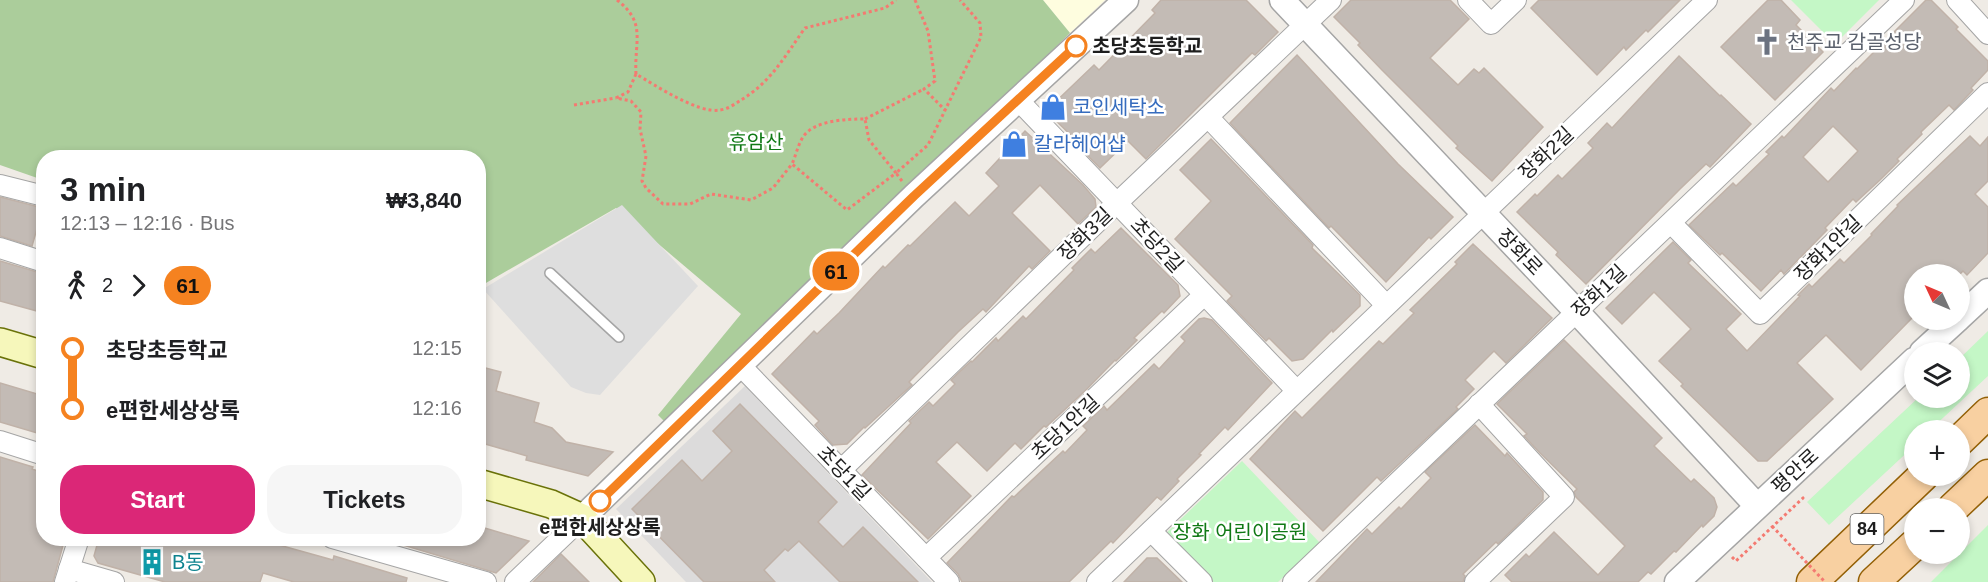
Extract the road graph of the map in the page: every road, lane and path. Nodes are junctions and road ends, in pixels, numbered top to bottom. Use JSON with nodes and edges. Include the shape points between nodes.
{"nodes":[{"id":1,"x":617,"y":0,"type":"edge"},
{"id":2,"x":896,"y":0,"type":"edge"},
{"id":3,"x":915,"y":0,"type":"edge"},
{"id":4,"x":960,"y":0,"type":"edge"},
{"id":5,"x":1126,"y":0,"type":"edge"},
{"id":6,"x":1282,"y":0,"type":"edge"},
{"id":7,"x":1331,"y":0,"type":"edge"},
{"id":8,"x":1468,"y":0,"type":"edge"},
{"id":9,"x":1516,"y":0,"type":"edge"},
{"id":10,"x":1707,"y":0,"type":"edge"},
{"id":11,"x":1904,"y":0,"type":"edge"},
{"id":12,"x":1958,"y":0,"type":"edge"},
{"id":13,"x":1305,"y":24,"type":"junction"},
{"id":14,"x":1988,"y":34,"type":"edge"},
{"id":15,"x":636,"y":74,"type":"junction"},
{"id":16,"x":924,"y":89,"type":"junction"},
{"id":17,"x":1988,"y":93,"type":"edge"},
{"id":18,"x":616,"y":98,"type":"junction"},
{"id":19,"x":1018,"y":100,"type":"junction"},
{"id":20,"x":574,"y":105,"type":"dead end"},
{"id":21,"x":945,"y":110,"type":"junction"},
{"id":22,"x":1208,"y":117,"type":"junction"},
{"id":23,"x":865,"y":119,"type":"junction"},
{"id":24,"x":792,"y":164,"type":"junction"},
{"id":25,"x":897,"y":173,"type":"junction"},
{"id":26,"x":0,"y":184,"type":"edge"},
{"id":27,"x":36,"y":194,"type":"edge"},
{"id":28,"x":914,"y":196,"type":"junction"},
{"id":29,"x":1117,"y":203,"type":"junction"},
{"id":30,"x":1482,"y":212,"type":"junction"},
{"id":31,"x":1671,"y":223,"type":"junction"},
{"id":32,"x":0,"y":248,"type":"edge"},
{"id":33,"x":36,"y":259,"type":"edge"},
{"id":34,"x":550,"y":273,"type":"dead end"},
{"id":35,"x":1988,"y":291,"type":"edge"},
{"id":36,"x":1204,"y":295,"type":"junction"},
{"id":37,"x":1386,"y":305,"type":"junction"},
{"id":38,"x":1970,"y":308,"type":"edge"},
{"id":39,"x":1577,"y":312,"type":"junction"},
{"id":40,"x":1946,"y":330,"type":"edge"},
{"id":41,"x":619,"y":337,"type":"dead end"},
{"id":42,"x":0,"y":342,"type":"edge"},
{"id":43,"x":1933,"y":342,"type":"edge"},
{"id":44,"x":36,"y":353,"type":"edge"},
{"id":45,"x":740,"y":364,"type":"junction"},
{"id":46,"x":1904,"y":369,"type":"edge"},
{"id":47,"x":1296,"y":390,"type":"junction"},
{"id":48,"x":1479,"y":404,"type":"junction"},
{"id":49,"x":1988,"y":413,"type":"edge"},
{"id":50,"x":1970,"y":430,"type":"edge"},
{"id":51,"x":0,"y":441,"type":"edge"},
{"id":52,"x":36,"y":452,"type":"edge"},
{"id":53,"x":841,"y":470,"type":"junction"},
{"id":54,"x":1988,"y":475,"type":"edge"},
{"id":55,"x":486,"y":485,"type":"edge"},
{"id":56,"x":1913,"y":486,"type":"edge"},
{"id":57,"x":1803,"y":498,"type":"dead end"},
{"id":58,"x":1964,"y":498,"type":"edge"},
{"id":59,"x":1757,"y":506,"type":"junction"},
{"id":60,"x":582,"y":518,"type":"junction"},
{"id":61,"x":1772,"y":526,"type":"junction"},
{"id":62,"x":1152,"y":531,"type":"junction"},
{"id":63,"x":76,"y":546,"type":"edge"},
{"id":64,"x":360,"y":546,"type":"edge"},
{"id":65,"x":1904,"y":554,"type":"edge"},
{"id":66,"x":926,"y":558,"type":"junction"},
{"id":67,"x":1736,"y":561,"type":"dead end"},
{"id":68,"x":67,"y":575,"type":"edge"},
{"id":69,"x":114,"y":582,"type":"edge"},
{"id":70,"x":486,"y":582,"type":"edge"},
{"id":71,"x":515,"y":582,"type":"edge"},
{"id":72,"x":641,"y":582,"type":"edge"},
{"id":73,"x":949,"y":582,"type":"edge"},
{"id":74,"x":1097,"y":582,"type":"edge"},
{"id":75,"x":1202,"y":582,"type":"edge"},
{"id":76,"x":1293,"y":582,"type":"edge"},
{"id":77,"x":1475,"y":582,"type":"edge"},
{"id":78,"x":1677,"y":582,"type":"edge"},
{"id":79,"x":1812,"y":582,"type":"edge"},
{"id":80,"x":1825,"y":582,"type":"edge"},
{"id":81,"x":1874,"y":582,"type":"edge"}],
"edges":[{"from":1,"to":15,"type":"path","via":[[628,8],[637,24]]},
{"from":2,"to":15,"type":"path","via":[[885,8],[805,28],[776,71],[753,93],[719,111],[675,98]]},
{"from":3,"to":16,"type":"path","via":[[928,31],[935,81]]},
{"from":4,"to":21,"type":"path","via":[[980,23],[981,37]]},
{"from":5,"to":19,"type":"street"},
{"from":6,"to":13,"type":"street","name":"장화로"},
{"from":7,"to":13,"type":"street","name":"장화3길"},
{"from":8,"to":9,"type":"street","via":[[1491,24]]},
{"from":10,"to":30,"type":"street","name":"장화2길"},
{"from":11,"to":31,"type":"street","name":"장화1길"},
{"from":12,"to":14,"type":"street"},
{"from":13,"to":22,"type":"street","name":"장화3길"},
{"from":13,"to":30,"type":"street","name":"장화로"},
{"from":15,"to":18,"type":"path","via":[[628,92]]},
{"from":16,"to":21,"type":"path"},
{"from":16,"to":23,"type":"path"},
{"from":17,"to":31,"type":"street","name":"장화1안길","via":[[1760,314]]},
{"from":18,"to":20,"type":"path"},
{"from":18,"to":24,"type":"path","via":[[631,101],[641,112],[646,156],[642,181],[663,204],[690,204],[711,194],[751,200],[773,188]]},
{"from":19,"to":28,"type":"street"},
{"from":19,"to":29,"type":"street","name":"초당2길"},
{"from":21,"to":25,"type":"path","via":[[928,145]]},
{"from":22,"to":29,"type":"street","name":"장화3길"},
{"from":22,"to":37,"type":"street"},
{"from":23,"to":24,"type":"path","via":[[842,119],[816,127],[804,136]]},
{"from":23,"to":25,"type":"path","via":[[868,140]]},
{"from":24,"to":25,"type":"path","via":[[847,210]]},
{"from":25,"to":28,"type":"path"},
{"from":26,"to":27,"type":"street"},
{"from":28,"to":45,"type":"street"},
{"from":29,"to":36,"type":"street","name":"초당2길"},
{"from":29,"to":53,"type":"street","name":"장화3길"},
{"from":30,"to":37,"type":"street","name":"장화2길"},
{"from":30,"to":39,"type":"street","name":"장화로"},
{"from":31,"to":39,"type":"street","name":"장화1길"},
{"from":32,"to":33,"type":"street"},
{"from":34,"to":41,"type":"lane"},
{"from":35,"to":38,"type":"street"},
{"from":36,"to":47,"type":"street","name":"초당2길"},
{"from":36,"to":66,"type":"street","name":"초당1안길"},
{"from":37,"to":47,"type":"street","name":"장화2길"},
{"from":39,"to":48,"type":"street","name":"장화1길"},
{"from":39,"to":59,"type":"street","name":"장화로"},
{"from":40,"to":43,"type":"street"},
{"from":42,"to":44,"type":"main road"},
{"from":45,"to":53,"type":"street","name":"초당1길"},
{"from":45,"to":60,"type":"street"},
{"from":46,"to":59,"type":"street","name":"평안로"},
{"from":47,"to":62,"type":"street","name":"장화2길"},
{"from":48,"to":76,"type":"street","name":"장화1길"},
{"from":48,"to":77,"type":"street","via":[[1564,497]]},
{"from":49,"to":50,"type":"main road"},
{"from":51,"to":52,"type":"street"},
{"from":53,"to":66,"type":"street","name":"초당1길"},
{"from":54,"to":58,"type":"main road"},
{"from":55,"to":60,"type":"main road","via":[[551,504]]},
{"from":56,"to":79,"type":"main road","number":"84"},
{"from":57,"to":61,"type":"path"},
{"from":59,"to":78,"type":"street","name":"평안로"},
{"from":60,"to":71,"type":"street"},
{"from":60,"to":72,"type":"main road"},
{"from":61,"to":67,"type":"path"},
{"from":61,"to":80,"type":"path","bridge":true},
{"from":62,"to":74,"type":"street","name":"장화2길"},
{"from":62,"to":75,"type":"street"},
{"from":63,"to":68,"type":"street"},
{"from":64,"to":70,"type":"street"},
{"from":65,"to":81,"type":"main road","number":"84"},
{"from":66,"to":73,"type":"street","name":"초당1길"},
{"from":68,"to":69,"type":"street"}]}
